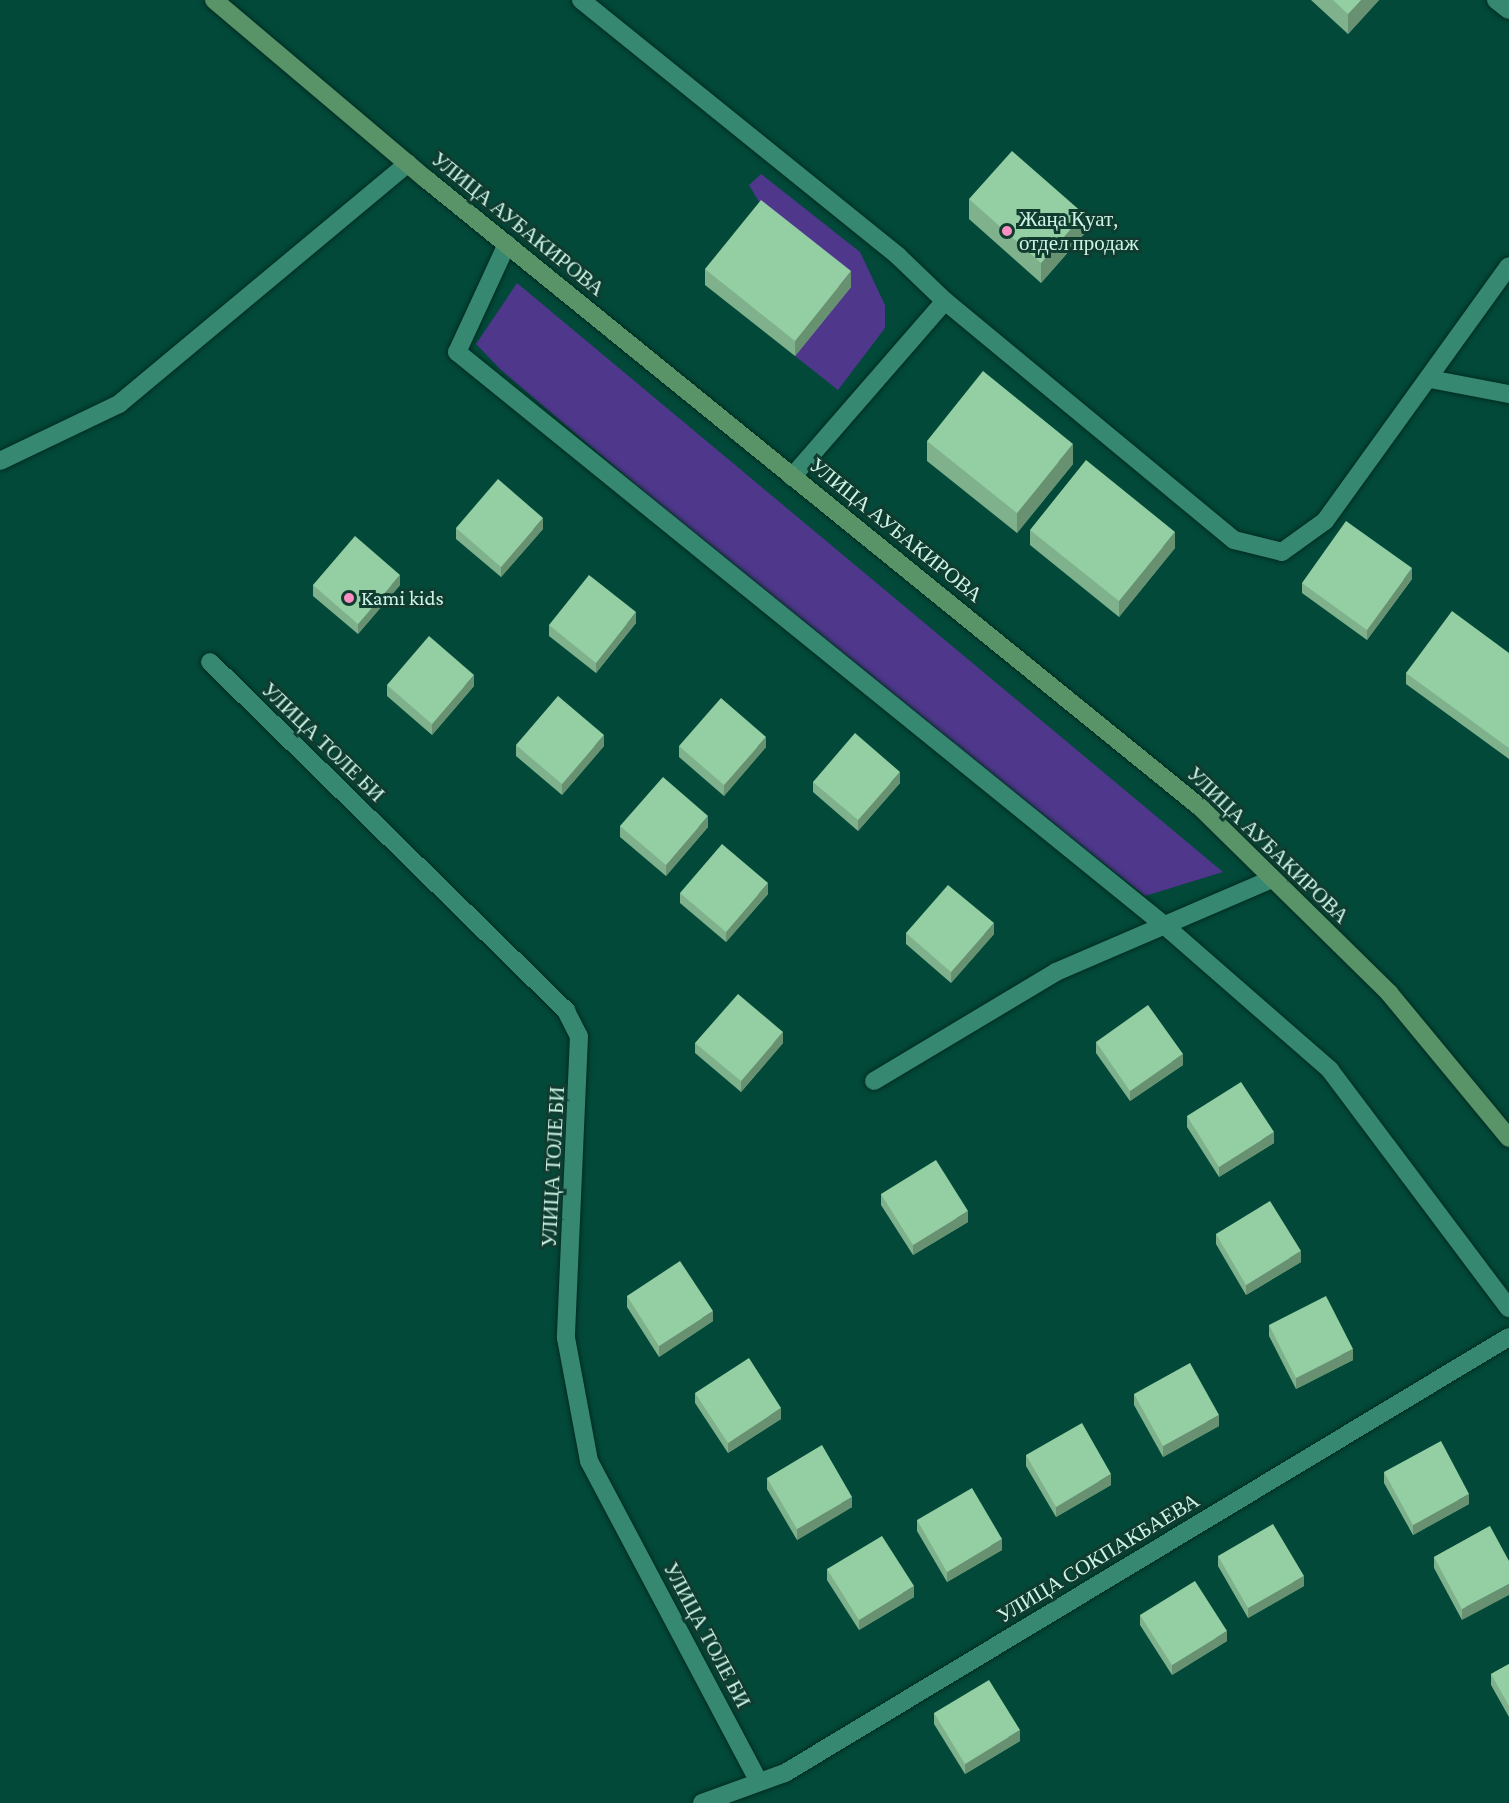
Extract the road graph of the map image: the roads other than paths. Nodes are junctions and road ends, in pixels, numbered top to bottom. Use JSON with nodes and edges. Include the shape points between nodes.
{"nodes":[{"id":1,"x":214,"y":0,"type":"edge"},
{"id":2,"x":581,"y":0,"type":"edge"},
{"id":3,"x":1496,"y":0,"type":"edge"},
{"id":4,"x":1509,"y":10,"type":"edge"},
{"id":5,"x":408,"y":163,"type":"junction"},
{"id":6,"x":507,"y":244,"type":"junction"},
{"id":7,"x":1509,"y":266,"type":"edge"},
{"id":8,"x":945,"y":301,"type":"junction"},
{"id":9,"x":1430,"y":379,"type":"junction"},
{"id":10,"x":1509,"y":394,"type":"edge"},
{"id":11,"x":0,"y":461,"type":"edge"},
{"id":12,"x":792,"y":477,"type":"junction"},
{"id":13,"x":210,"y":662,"type":"dead end"},
{"id":14,"x":1272,"y":879,"type":"junction"},
{"id":15,"x":1164,"y":925,"type":"junction"},
{"id":16,"x":874,"y":1081,"type":"dead end"},
{"id":17,"x":1509,"y":1138,"type":"edge"},
{"id":18,"x":1509,"y":1308,"type":"edge"},
{"id":19,"x":1509,"y":1337,"type":"edge"},
{"id":20,"x":759,"y":1782,"type":"junction"},
{"id":21,"x":702,"y":1803,"type":"edge"}],
"edges":[{"from":1,"to":5,"type":"main road","name":"УЛИЦА АУБАКИРОВА"},
{"from":2,"to":8,"type":"street","via":[[898,256]]},
{"from":3,"to":4,"type":"street"},
{"from":5,"to":6,"type":"main road","name":"УЛИЦА АУБАКИРОВА"},
{"from":5,"to":11,"type":"street","via":[[119,404]]},
{"from":6,"to":12,"type":"main road","name":"УЛИЦА АУБАКИРОВА"},
{"from":6,"to":15,"type":"street","via":[[457,352]]},
{"from":7,"to":9,"type":"street"},
{"from":8,"to":9,"type":"street","via":[[1234,540],[1282,552],[1325,520]]},
{"from":8,"to":12,"type":"street"},
{"from":9,"to":10,"type":"street"},
{"from":12,"to":14,"type":"main road","name":"УЛИЦА АУБАКИРОВА","via":[[1201,808]]},
{"from":13,"to":20,"type":"street","name":"УЛИЦА ТОЛЕ БИ","via":[[566,1011],[579,1036],[566,1338],[589,1461]]},
{"from":14,"to":15,"type":"street"},
{"from":14,"to":17,"type":"main road","name":"УЛИЦА АУБАКИРОВА","via":[[1389,993]]},
{"from":15,"to":16,"type":"street","via":[[1056,972]]},
{"from":15,"to":18,"type":"street","via":[[1330,1070]]},
{"from":19,"to":20,"type":"street","name":"УЛИЦА СОКПАКБАЕВА","via":[[784,1773]]},
{"from":20,"to":21,"type":"street","name":"УЛИЦА СОКПАКБАЕВА"}]}
